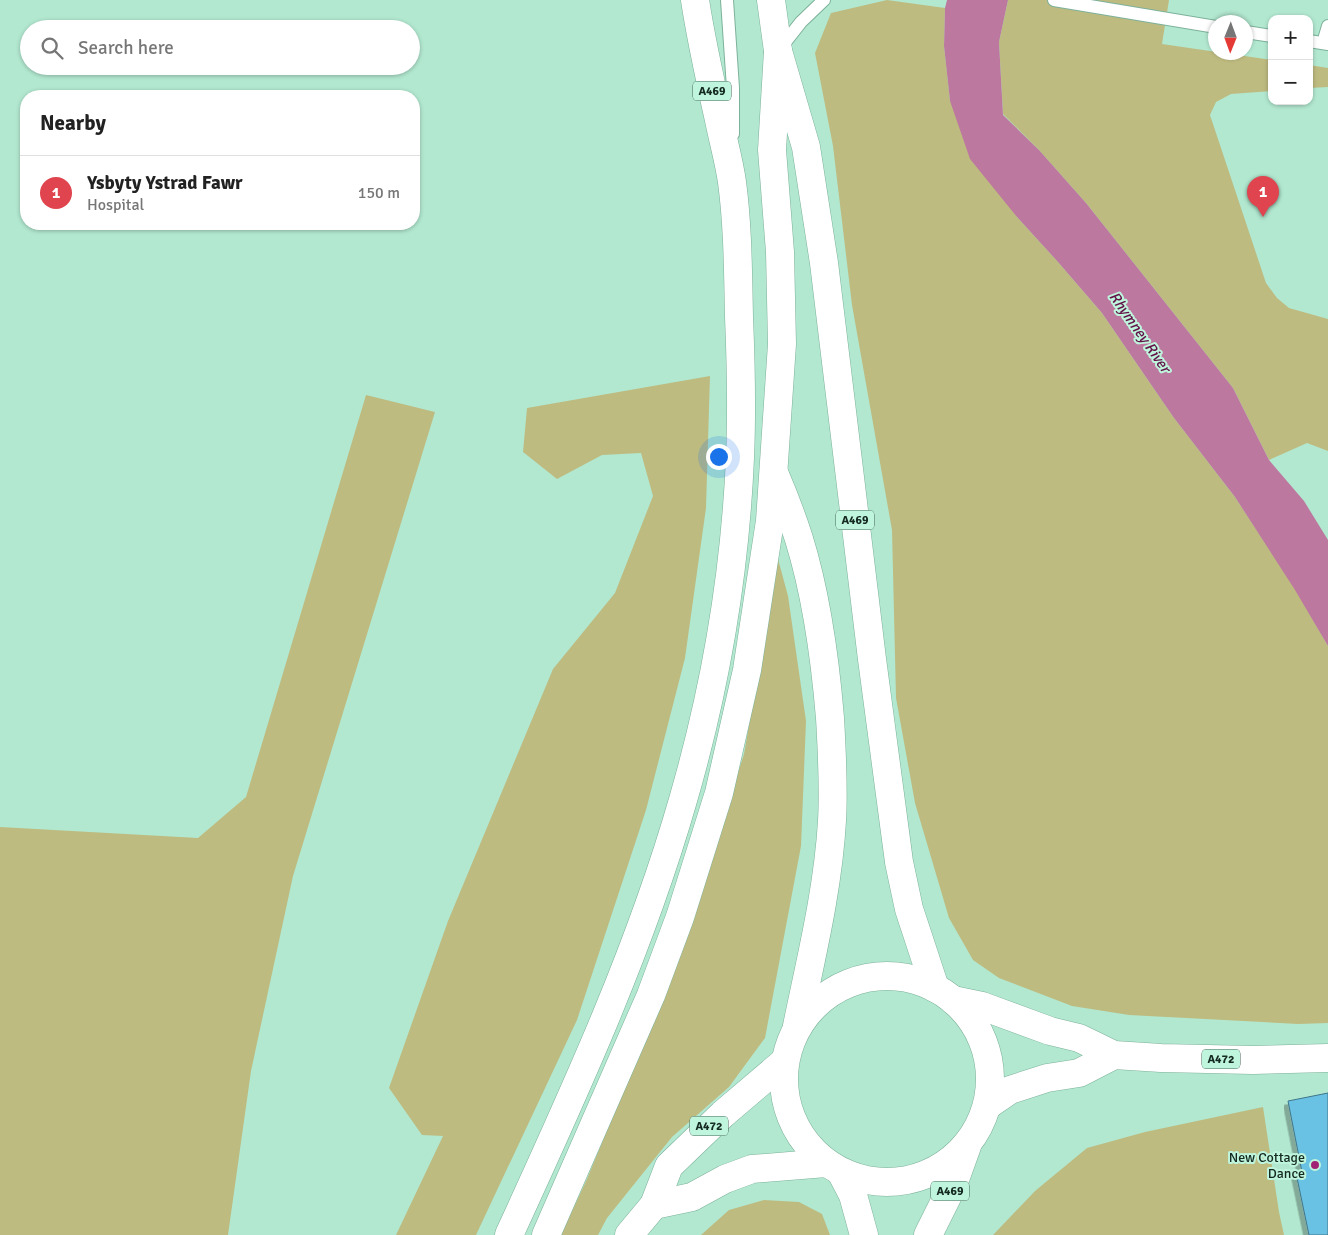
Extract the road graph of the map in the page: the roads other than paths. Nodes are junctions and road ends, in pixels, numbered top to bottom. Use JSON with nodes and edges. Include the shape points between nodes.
{"nodes":[{"id":1,"x":695,"y":0,"type":"edge"},
{"id":2,"x":727,"y":0,"type":"edge"},
{"id":3,"x":770,"y":0,"type":"edge"},
{"id":4,"x":824,"y":0,"type":"edge"},
{"id":5,"x":1054,"y":0,"type":"edge"},
{"id":6,"x":1208,"y":26,"type":"edge"},
{"id":7,"x":1328,"y":26,"type":"edge"},
{"id":8,"x":1253,"y":33,"type":"edge"},
{"id":9,"x":1268,"y":35,"type":"edge"},
{"id":10,"x":1313,"y":42,"type":"edge"},
{"id":11,"x":1326,"y":44,"type":"edge"},
{"id":12,"x":778,"y":51,"type":"junction"},
{"id":13,"x":732,"y":181,"type":"junction"},
{"id":14,"x":741,"y":380,"type":"junction"},
{"id":15,"x":773,"y":471,"type":"junction"},
{"id":16,"x":944,"y":994,"type":"junction"},
{"id":17,"x":797,"y":1026,"type":"junction"},
{"id":18,"x":1114,"y":1055,"type":"junction"},
{"id":19,"x":1328,"y":1058,"type":"edge"},
{"id":20,"x":784,"y":1062,"type":"junction"},
{"id":21,"x":988,"y":1104,"type":"junction"},
{"id":22,"x":968,"y":1145,"type":"junction"},
{"id":23,"x":834,"y":1168,"type":"junction"},
{"id":24,"x":654,"y":1205,"type":"junction"},
{"id":25,"x":509,"y":1235,"type":"edge"},
{"id":26,"x":546,"y":1235,"type":"edge"},
{"id":27,"x":630,"y":1235,"type":"edge"},
{"id":28,"x":864,"y":1235,"type":"edge"},
{"id":29,"x":928,"y":1235,"type":"edge"}],
"edges":[{"from":1,"to":13,"type":"main road","number":"A469"},
{"from":2,"to":13,"type":"lane","via":[[733,88]]},
{"from":3,"to":12,"type":"main road","number":"A469"},
{"from":4,"to":12,"type":"lane"},
{"from":5,"to":6,"type":"lane"},
{"from":7,"to":11,"type":"lane"},
{"from":8,"to":9,"type":"lane"},
{"from":10,"to":11,"type":"lane"},
{"from":12,"to":15,"type":"main road","via":[[772,150],[780,252],[782,344]]},
{"from":12,"to":16,"type":"main road","number":"A469","via":[[808,157],[824,263],[899,862],[911,918]]},
{"from":13,"to":14,"type":"main road","number":"A469"},
{"from":14,"to":15,"type":"main road","number":"A469"},
{"from":14,"to":25,"type":"main road","via":[[740,461],[727,588],[704,718],[684,799],[650,904],[617,989]]},
{"from":15,"to":17,"type":"main road","number":"A469","via":[[792,515],[809,577],[827,681],[832,749],[832,821],[828,862]]},
{"from":15,"to":26,"type":"main road","via":[[770,522],[747,670],[708,833],[651,996]]},
{"from":16,"to":17,"type":"main road","via":[[910,978],[884,975],[859,979],[834,990]]},
{"from":16,"to":18,"type":"main road","number":"A472","via":[[1079,1038]]},
{"from":16,"to":21,"type":"main road","via":[[969,1016],[981,1036],[989,1058]]},
{"from":17,"to":20,"type":"main road"},
{"from":18,"to":19,"type":"main road","number":"A472","via":[[1253,1060]]},
{"from":18,"to":21,"type":"main road","via":[[1079,1073],[1047,1078],[1010,1090]]},
{"from":20,"to":23,"type":"main road","via":[[783,1085],[793,1122],[809,1148]]},
{"from":20,"to":24,"type":"main road","number":"A472","via":[[669,1166]]},
{"from":21,"to":22,"type":"main road"},
{"from":22,"to":23,"type":"main road","via":[[941,1167],[892,1183],[858,1179]]},
{"from":22,"to":29,"type":"main road","number":"A469","via":[[953,1185]]},
{"from":23,"to":24,"type":"main road","via":[[752,1169],[692,1197]]},
{"from":23,"to":28,"type":"main road","via":[[853,1195]]},
{"from":24,"to":27,"type":"main road","number":"A472"}]}
